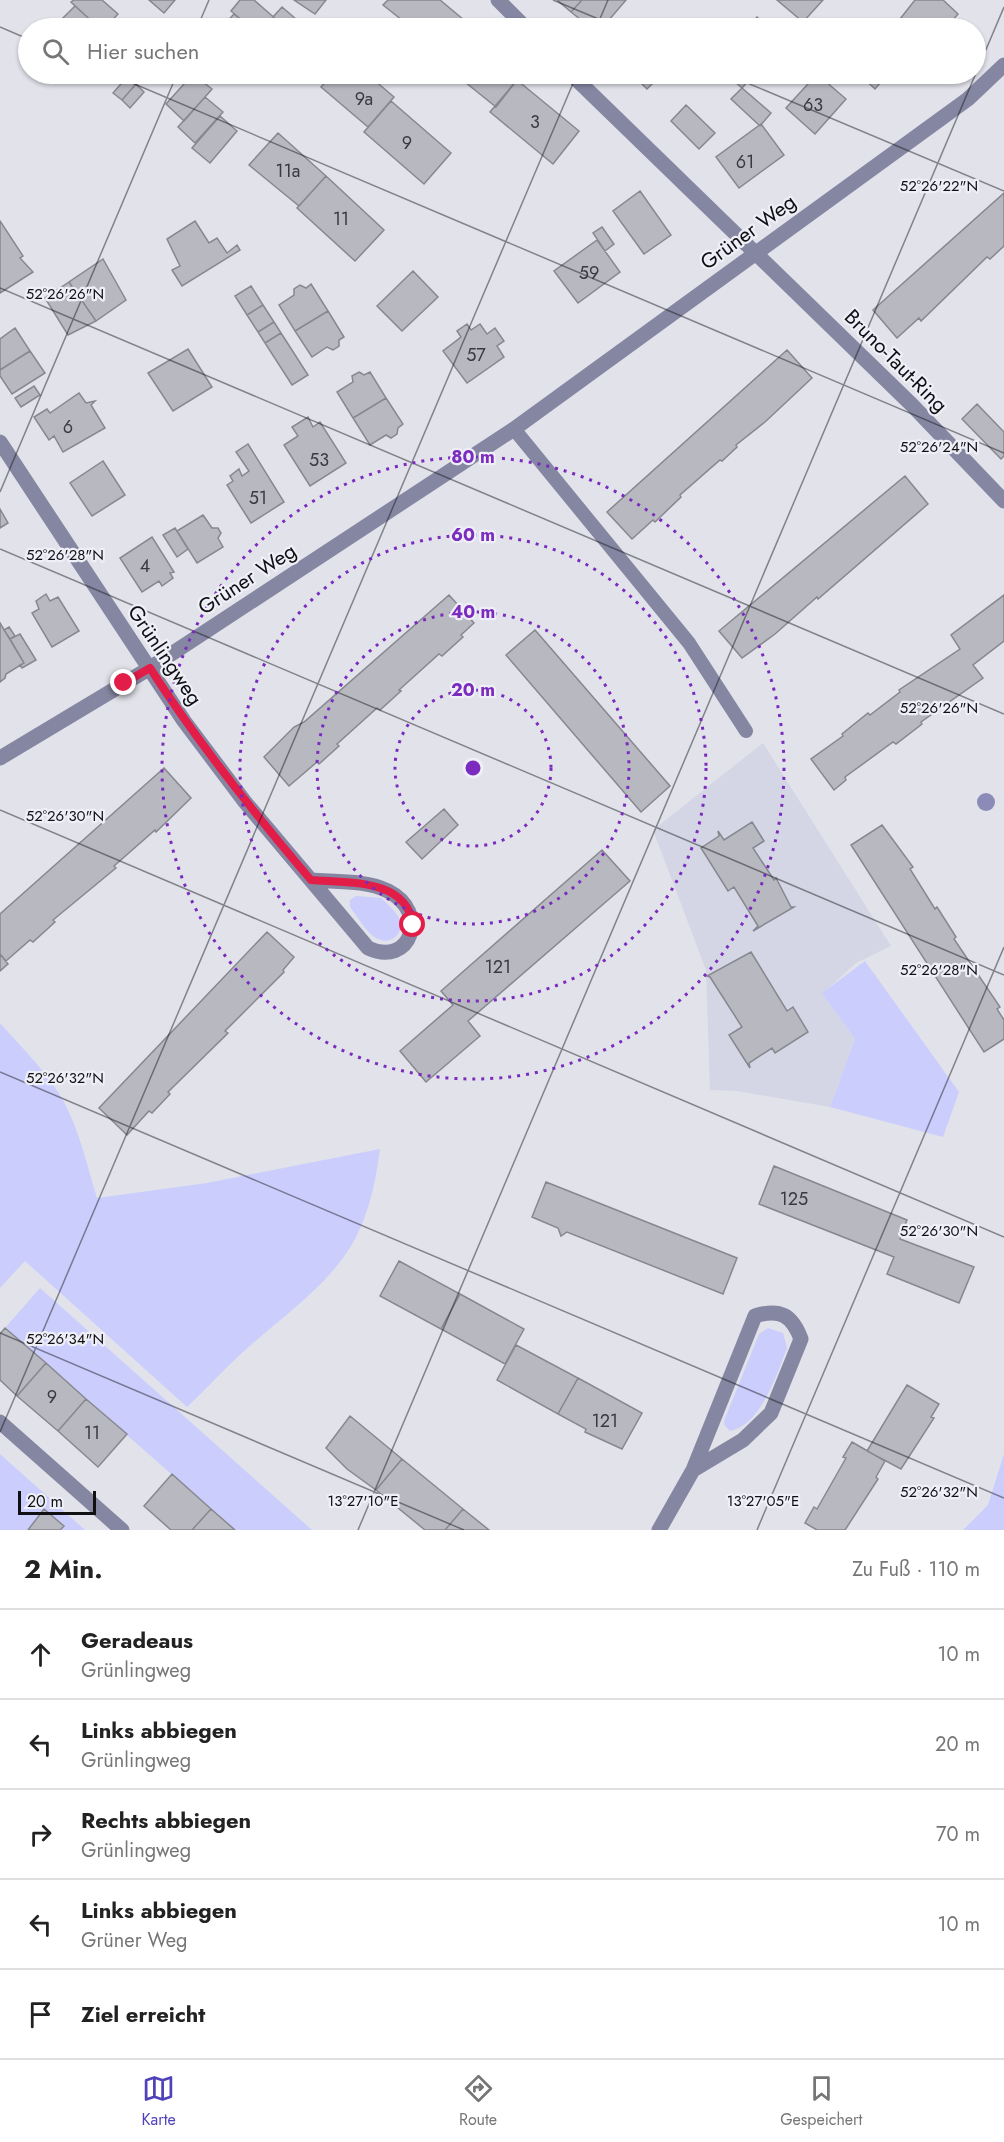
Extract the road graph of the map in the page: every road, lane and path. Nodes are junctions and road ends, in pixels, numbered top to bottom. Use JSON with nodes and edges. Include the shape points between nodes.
{"nodes":[{"id":1,"x":498,"y":0,"type":"edge"},
{"id":2,"x":516,"y":18,"type":"edge"},
{"id":3,"x":1004,"y":65,"type":"edge"},
{"id":4,"x":986,"y":82,"type":"edge"},
{"id":5,"x":581,"y":84,"type":"edge"},
{"id":6,"x":984,"y":84,"type":"edge"},
{"id":7,"x":755,"y":253,"type":"junction"},
{"id":8,"x":514,"y":429,"type":"junction"},
{"id":9,"x":0,"y":442,"type":"edge"},
{"id":10,"x":1004,"y":501,"type":"edge"},
{"id":11,"x":150,"y":668,"type":"junction"},
{"id":12,"x":746,"y":730,"type":"dead end"},
{"id":13,"x":0,"y":758,"type":"edge"},
{"id":14,"x":311,"y":880,"type":"junction"},
{"id":15,"x":0,"y":1422,"type":"edge"},
{"id":16,"x":693,"y":1470,"type":"junction"},
{"id":17,"x":122,"y":1530,"type":"edge"},
{"id":18,"x":659,"y":1530,"type":"edge"}],
"edges":[{"from":1,"to":2,"type":"street"},
{"from":3,"to":4,"type":"street","name":"Grüner Weg"},
{"from":5,"to":7,"type":"street","name":"Bruno-Taut-Ring"},
{"from":6,"to":7,"type":"street","name":"Grüner Weg"},
{"from":7,"to":8,"type":"street","name":"Grüner Weg"},
{"from":7,"to":10,"type":"street","name":"Bruno-Taut-Ring","via":[[912,405]]},
{"from":8,"to":11,"type":"street","name":"Grüner Weg"},
{"from":8,"to":12,"type":"lane","via":[[689,643]]},
{"from":9,"to":11,"type":"street","name":"Grünlingweg"},
{"from":11,"to":13,"type":"street","name":"Grüner Weg"},
{"from":11,"to":14,"type":"street","name":"Grünlingweg","via":[[238,793]]},
{"from":14,"to":14,"type":"street","name":"Grünlingweg","via":[[368,948],[391,953],[409,937],[413,925],[407,905],[387,890],[372,885]]},
{"from":15,"to":17,"type":"street"},
{"from":16,"to":16,"type":"street","via":[[755,1316],[770,1311],[795,1323],[801,1339],[771,1413],[743,1440]]},
{"from":16,"to":18,"type":"street"}]}
